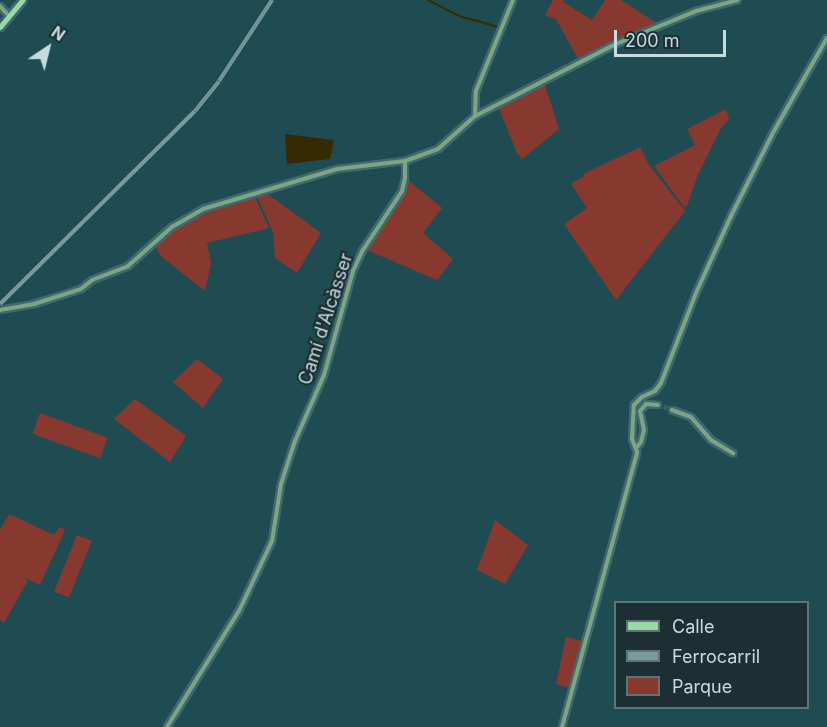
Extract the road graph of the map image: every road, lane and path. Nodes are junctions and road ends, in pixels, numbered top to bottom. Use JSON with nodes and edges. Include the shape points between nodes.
{"nodes":[{"id":1,"x":23,"y":0,"type":"edge"},
{"id":2,"x":513,"y":0,"type":"edge"},
{"id":3,"x":738,"y":0,"type":"edge"},
{"id":4,"x":0,"y":6,"type":"edge"},
{"id":5,"x":9,"y":16,"type":"junction"},
{"id":6,"x":0,"y":27,"type":"edge"},
{"id":7,"x":827,"y":38,"type":"edge"},
{"id":8,"x":475,"y":116,"type":"junction"},
{"id":9,"x":405,"y":161,"type":"junction"},
{"id":10,"x":0,"y":310,"type":"edge"},
{"id":11,"x":658,"y":405,"type":"dead end"},
{"id":12,"x":672,"y":410,"type":"tunnel mouth"},
{"id":13,"x":636,"y":448,"type":"junction"},
{"id":14,"x":734,"y":453,"type":"dead end"},
{"id":15,"x":167,"y":727,"type":"edge"},
{"id":16,"x":562,"y":727,"type":"edge"}],
"edges":[{"from":1,"to":5,"type":"street"},
{"from":2,"to":8,"type":"street","via":[[476,91]]},
{"from":3,"to":8,"type":"street","via":[[696,11],[616,44]]},
{"from":4,"to":5,"type":"street"},
{"from":5,"to":6,"type":"street"},
{"from":7,"to":13,"type":"street","via":[[731,216],[662,383],[634,405],[632,435]]},
{"from":8,"to":9,"type":"street","via":[[438,149]]},
{"from":9,"to":10,"type":"street","via":[[337,169],[203,209],[172,227],[128,266],[94,279],[81,289]]},
{"from":9,"to":15,"type":"street","name":"Camí d'Alcàsser","via":[[402,191],[353,271],[324,375],[281,484],[272,541],[245,600]]},
{"from":11,"to":13,"type":"street","via":[[646,404],[640,411],[644,434]]},
{"from":12,"to":14,"type":"street","via":[[691,417],[711,441]]},
{"from":13,"to":16,"type":"street"}]}
